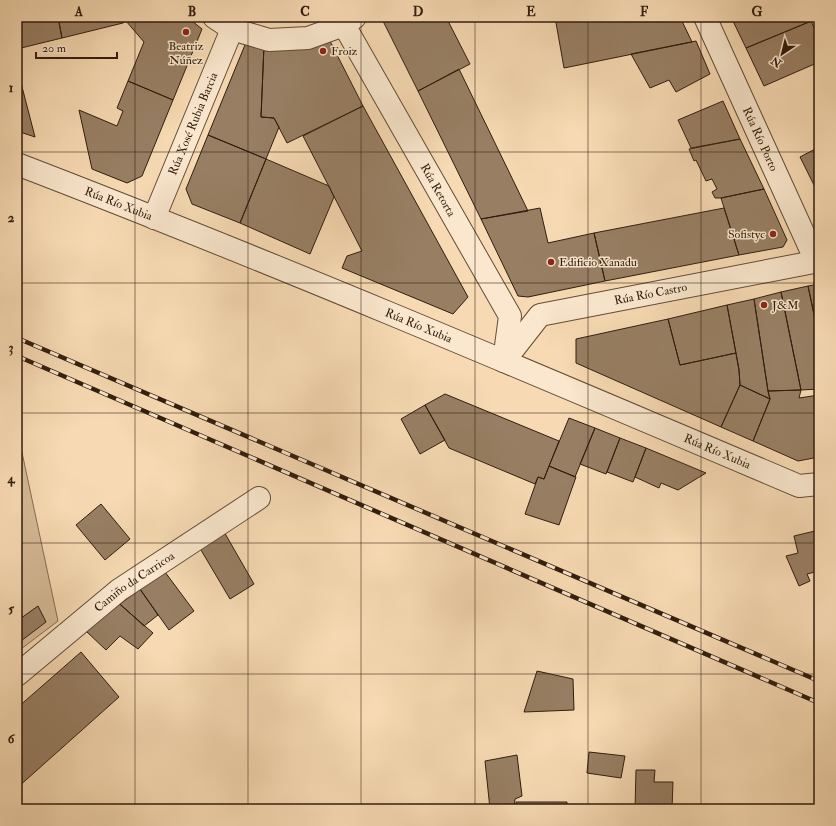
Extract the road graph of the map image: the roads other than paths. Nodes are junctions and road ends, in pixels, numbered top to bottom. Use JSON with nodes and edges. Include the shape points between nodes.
{"nodes":[{"id":1,"x":214,"y":17,"type":"edge"},
{"id":2,"x":705,"y":17,"type":"edge"},
{"id":3,"x":350,"y":21,"type":"edge"},
{"id":4,"x":232,"y":29,"type":"junction"},
{"id":5,"x":17,"y":164,"type":"edge"},
{"id":6,"x":154,"y":218,"type":"junction"},
{"id":7,"x":817,"y":261,"type":"edge"},
{"id":8,"x":504,"y":361,"type":"junction"},
{"id":9,"x":819,"y":484,"type":"edge"},
{"id":10,"x":259,"y":498,"type":"dead end"},
{"id":11,"x":17,"y":675,"type":"edge"}],
"edges":[{"from":1,"to":4,"type":"street"},
{"from":2,"to":7,"type":"street","name":"Rúa Río Porto"},
{"from":3,"to":4,"type":"street","via":[[308,38],[269,40]]},
{"from":3,"to":8,"type":"street","name":"Rúa Retorta","via":[[510,316]]},
{"from":4,"to":6,"type":"street","name":"Rúa Xosé Rubia Barcia"},
{"from":5,"to":6,"type":"street","name":"Rúa Río Xubia"},
{"from":6,"to":8,"type":"street","name":"Rúa Río Xubia"},
{"from":7,"to":8,"type":"street","name":"Rúa Río Castro","via":[[540,315]]},
{"from":8,"to":9,"type":"street","name":"Rúa Río Xubia","via":[[799,486]]},
{"from":10,"to":11,"type":"street","name":"Camiño da Carricoa","via":[[119,590]]}]}
